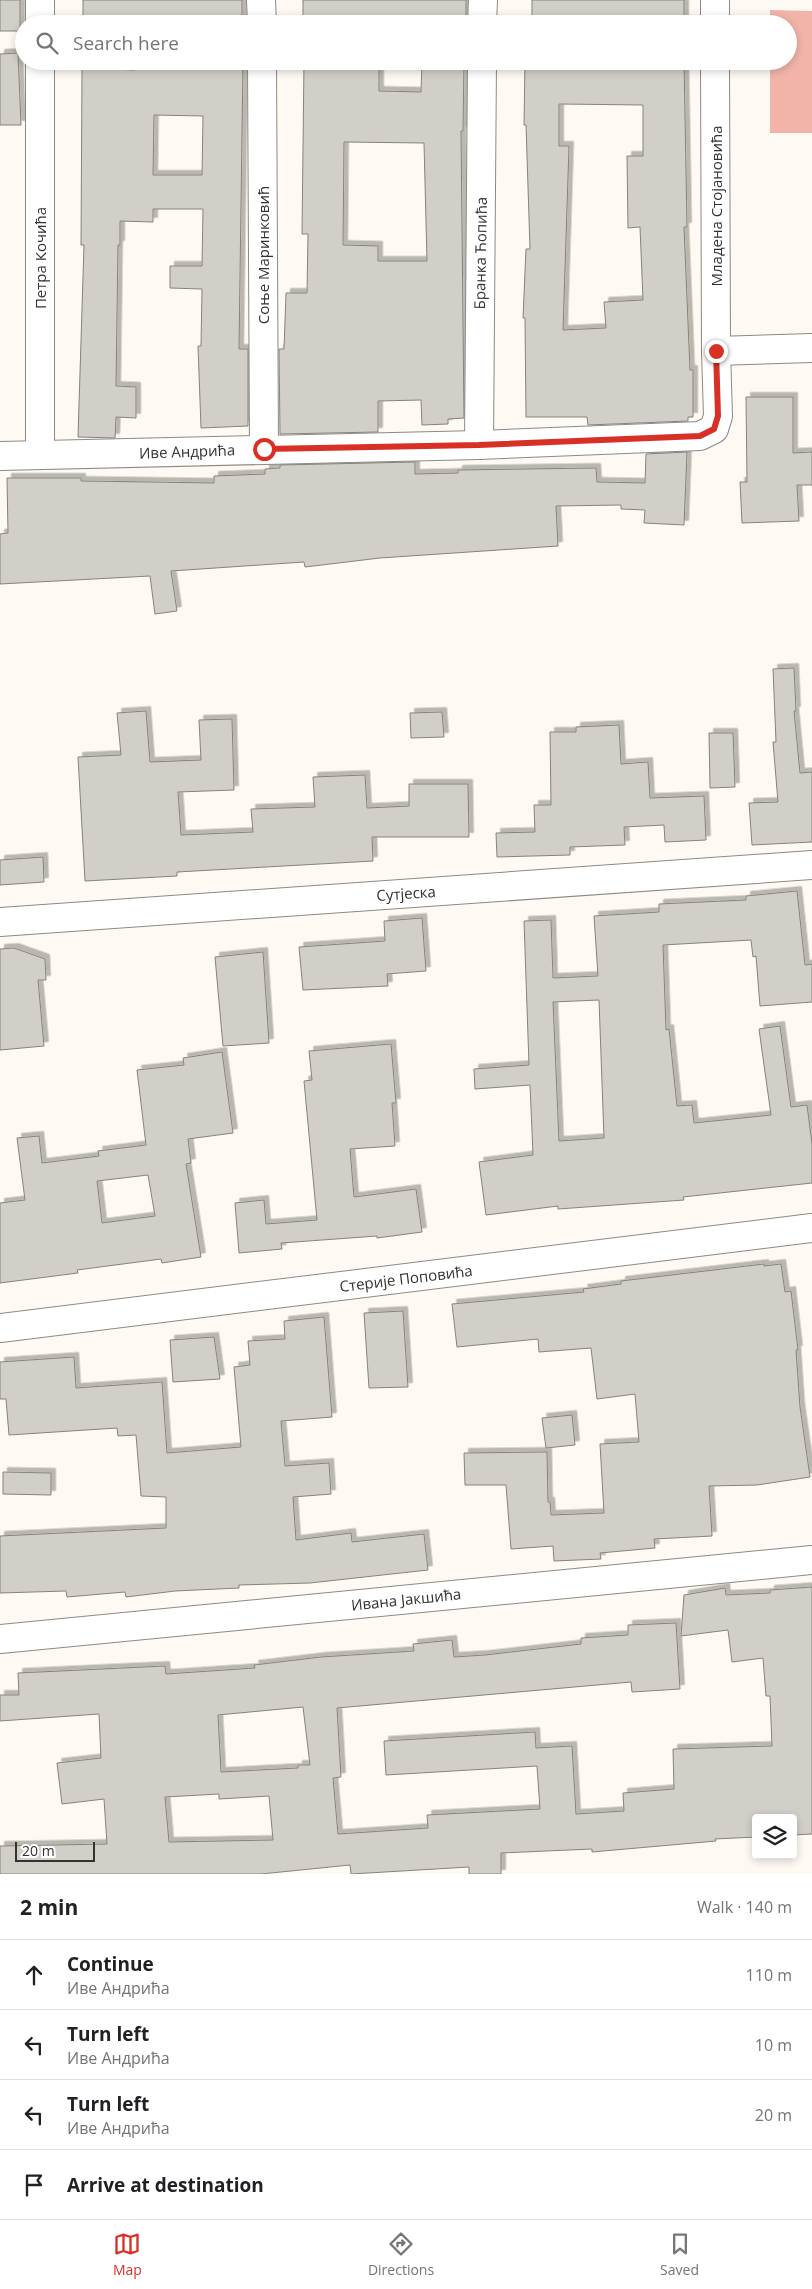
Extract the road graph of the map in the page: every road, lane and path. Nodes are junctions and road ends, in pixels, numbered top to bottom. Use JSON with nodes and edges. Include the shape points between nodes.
{"nodes":[{"id":1,"x":40,"y":0,"type":"edge"},
{"id":2,"x":262,"y":0,"type":"edge"},
{"id":3,"x":483,"y":0,"type":"edge"},
{"id":4,"x":715,"y":0,"type":"edge"},
{"id":5,"x":40,"y":15,"type":"edge"},
{"id":6,"x":262,"y":15,"type":"edge"},
{"id":7,"x":482,"y":15,"type":"edge"},
{"id":8,"x":715,"y":15,"type":"edge"},
{"id":9,"x":40,"y":70,"type":"edge"},
{"id":10,"x":262,"y":70,"type":"edge"},
{"id":11,"x":482,"y":70,"type":"edge"},
{"id":12,"x":715,"y":70,"type":"edge"},
{"id":13,"x":812,"y":348,"type":"edge"},
{"id":14,"x":716,"y":351,"type":"junction"},
{"id":15,"x":479,"y":445,"type":"junction"},
{"id":16,"x":264,"y":449,"type":"junction"},
{"id":17,"x":40,"y":455,"type":"junction"},
{"id":18,"x":0,"y":456,"type":"edge"},
{"id":19,"x":812,"y":865,"type":"edge"},
{"id":20,"x":0,"y":922,"type":"edge"},
{"id":21,"x":812,"y":1229,"type":"edge"},
{"id":22,"x":0,"y":1328,"type":"edge"},
{"id":23,"x":812,"y":1560,"type":"edge"},
{"id":24,"x":0,"y":1639,"type":"edge"}],
"edges":[{"from":1,"to":5,"type":"street"},
{"from":2,"to":6,"type":"street"},
{"from":3,"to":7,"type":"street"},
{"from":4,"to":8,"type":"street"},
{"from":9,"to":17,"type":"street","name":"Петра Кочића"},
{"from":10,"to":16,"type":"street","name":"Соње Маринковић"},
{"from":11,"to":15,"type":"street","name":"Бранка Ћопића"},
{"from":12,"to":14,"type":"street","name":"Младена Стојановића"},
{"from":13,"to":14,"type":"street"},
{"from":14,"to":15,"type":"street","name":"Иве Андрића","via":[[718,416],[714,429],[700,436]]},
{"from":15,"to":16,"type":"street","name":"Иве Андрића"},
{"from":16,"to":17,"type":"street","name":"Иве Андрића"},
{"from":17,"to":18,"type":"street","name":"Иве Андрића"},
{"from":19,"to":20,"type":"street","name":"Сутјеска"},
{"from":21,"to":22,"type":"street","name":"Стерије Поповића"},
{"from":23,"to":24,"type":"street","name":"Ивана Јакшића"}]}
